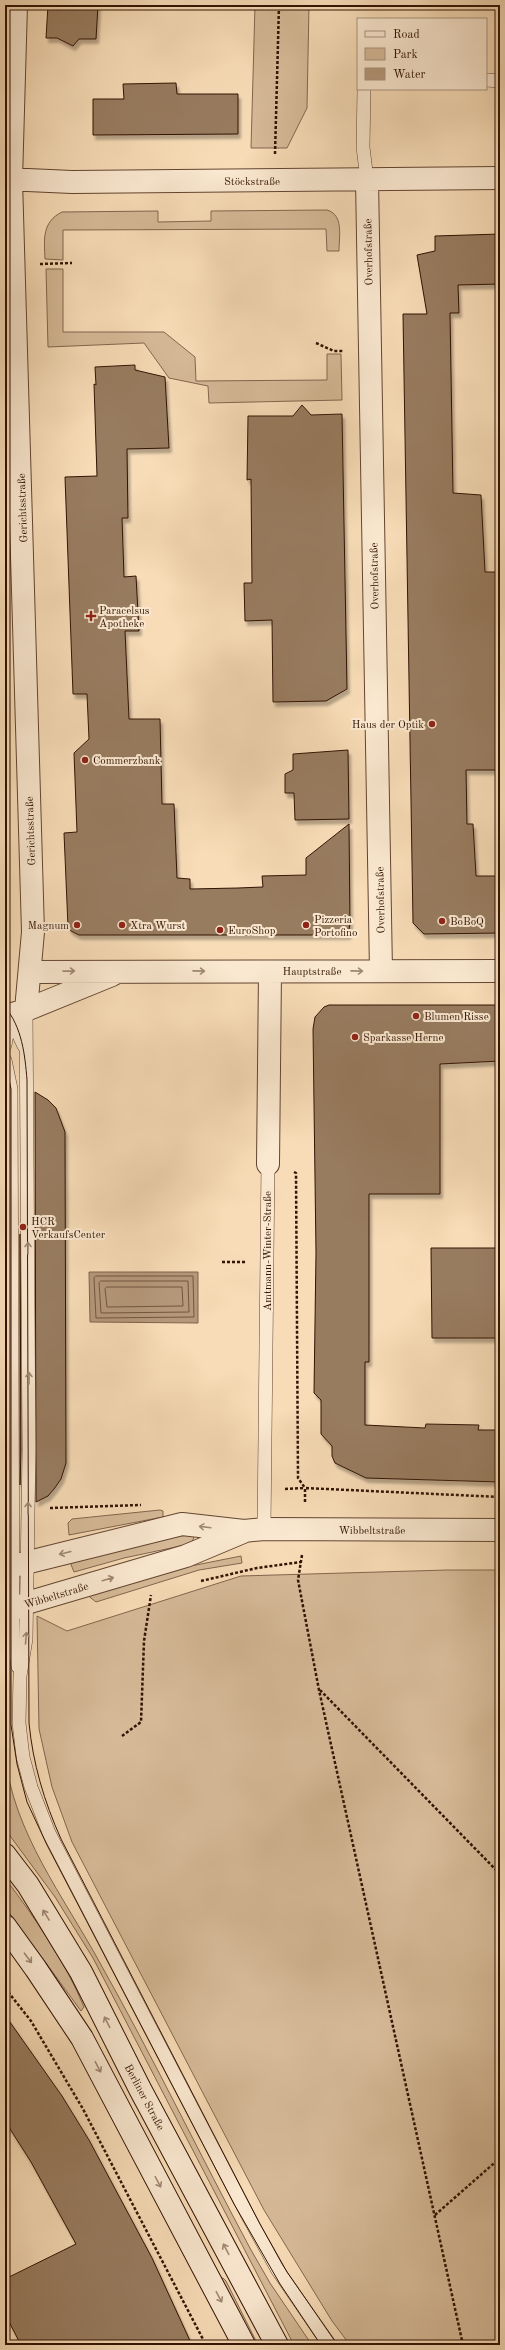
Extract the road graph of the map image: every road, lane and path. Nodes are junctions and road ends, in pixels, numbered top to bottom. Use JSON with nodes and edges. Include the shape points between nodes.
{"nodes":[{"id":1,"x":16,"y":5,"type":"edge"},
{"id":2,"x":279,"y":5,"type":"edge"},
{"id":3,"x":487,"y":80,"type":"edge"},
{"id":4,"x":500,"y":80,"type":"edge"},
{"id":5,"x":364,"y":90,"type":"edge"},
{"id":6,"x":500,"y":178,"type":"edge"},
{"id":7,"x":8,"y":179,"type":"edge"},
{"id":8,"x":367,"y":180,"type":"junction"},
{"id":9,"x":274,"y":181,"type":"junction"},
{"id":10,"x":72,"y":263,"type":"dead end"},
{"id":11,"x":14,"y":264,"type":"junction"},
{"id":12,"x":124,"y":970,"type":"junction"},
{"id":13,"x":500,"y":971,"type":"edge"},
{"id":14,"x":30,"y":972,"type":"junction"},
{"id":15,"x":270,"y":972,"type":"junction"},
{"id":16,"x":382,"y":972,"type":"junction"},
{"id":17,"x":12,"y":1012,"type":"edge"},
{"id":18,"x":5,"y":1045,"type":"edge"},
{"id":19,"x":5,"y":1060,"type":"edge"},
{"id":20,"x":268,"y":1164,"type":"junction"},
{"id":21,"x":222,"y":1262,"type":"dead end"},
{"id":22,"x":233,"y":1262,"type":"dead end"},
{"id":23,"x":305,"y":1488,"type":"junction"},
{"id":24,"x":500,"y":1497,"type":"edge"},
{"id":25,"x":306,"y":1529,"type":"junction"},
{"id":26,"x":254,"y":1530,"type":"junction"},
{"id":27,"x":500,"y":1530,"type":"edge"},
{"id":28,"x":301,"y":1562,"type":"junction"},
{"id":29,"x":15,"y":1565,"type":"edge"},
{"id":30,"x":196,"y":1582,"type":"dead end"},
{"id":31,"x":158,"y":1592,"type":"dead end"},
{"id":32,"x":15,"y":1609,"type":"edge"},
{"id":33,"x":320,"y":1690,"type":"junction"},
{"id":34,"x":122,"y":1736,"type":"dead end"},
{"id":35,"x":5,"y":1855,"type":"edge"},
{"id":36,"x":500,"y":1874,"type":"edge"},
{"id":37,"x":5,"y":1926,"type":"edge"},
{"id":38,"x":5,"y":1988,"type":"edge"},
{"id":39,"x":500,"y":2158,"type":"edge"},
{"id":40,"x":435,"y":2215,"type":"junction"},
{"id":41,"x":206,"y":2345,"type":"edge"},
{"id":42,"x":244,"y":2345,"type":"edge"},
{"id":43,"x":277,"y":2345,"type":"edge"},
{"id":44,"x":329,"y":2345,"type":"edge"},
{"id":45,"x":463,"y":2345,"type":"edge"}],
"edges":[{"from":1,"to":7,"type":"street","name":"Gerichtsstraße"},
{"from":2,"to":9,"type":"path"},
{"from":3,"to":4,"type":"lane"},
{"from":5,"to":8,"type":"lane","via":[[363,147]]},
{"from":6,"to":8,"type":"street","name":"Stöckstraße"},
{"from":7,"to":9,"type":"street","name":"Stöckstraße","via":[[72,182]]},
{"from":7,"to":11,"type":"street","name":"Gerichtsstraße"},
{"from":8,"to":9,"type":"street","name":"Stöckstraße"},
{"from":8,"to":16,"type":"street","name":"Overhofstraße"},
{"from":10,"to":11,"type":"path"},
{"from":11,"to":14,"type":"street","name":"Gerichtsstraße","via":[[33,932]]},
{"from":14,"to":12,"type":"street","name":"Hauptstraße","one_way":true},
{"from":12,"to":15,"type":"street","name":"Hauptstraße","one_way":true},
{"from":12,"to":17,"type":"street","name":"Hauptstraße"},
{"from":13,"to":16,"type":"street","name":"Hauptstraße"},
{"from":14,"to":17,"type":"street","name":"Gerichtsstraße"},
{"from":15,"to":16,"type":"street","name":"Hauptstraße","one_way":true},
{"from":15,"to":20,"type":"street","name":"Amtmann-Winter-Straße"},
{"from":17,"to":18,"type":"lane"},
{"from":29,"to":17,"type":"lane","one_way":true,"via":[[29,1450],[27,1080]]},
{"from":19,"to":29,"type":"lane","via":[[10,1089]]},
{"from":20,"to":23,"type":"path","via":[[296,1173],[298,1478]]},
{"from":20,"to":26,"type":"lane","name":"Amtmann-Winter-Straße"},
{"from":21,"to":22,"type":"path"},
{"from":23,"to":24,"type":"path"},
{"from":23,"to":25,"type":"path"},
{"from":25,"to":26,"type":"street","name":"Wibbeltstraße"},
{"from":25,"to":27,"type":"street","name":"Wibbeltstraße"},
{"from":25,"to":28,"type":"path"},
{"from":26,"to":29,"type":"street","name":"Wibbeltstraße","one_way":true,"via":[[182,1524]]},
{"from":32,"to":26,"type":"street","name":"Wibbeltstraße","one_way":true,"via":[[186,1556]]},
{"from":28,"to":30,"type":"path","via":[[257,1568]]},
{"from":28,"to":33,"type":"path","via":[[298,1580]]},
{"from":29,"to":32,"type":"lane"},
{"from":31,"to":34,"type":"path","via":[[151,1594],[144,1641],[141,1722]]},
{"from":32,"to":44,"type":"lane","via":[[12,1638],[20,1676],[19,1723],[23,1757],[31,1787],[49,1833],[248,2216],[278,2268]]},
{"from":33,"to":36,"type":"path"},
{"from":33,"to":40,"type":"path"},
{"from":43,"to":35,"type":"street","name":"Berliner Straße","one_way":true,"via":[[140,2089],[81,1972],[28,1885]]},
{"from":37,"to":42,"type":"street","one_way":true,"via":[[82,2038]]},
{"from":38,"to":41,"type":"path","via":[[31,2021],[83,2109]]},
{"from":39,"to":40,"type":"path"},
{"from":40,"to":45,"type":"path"}]}
